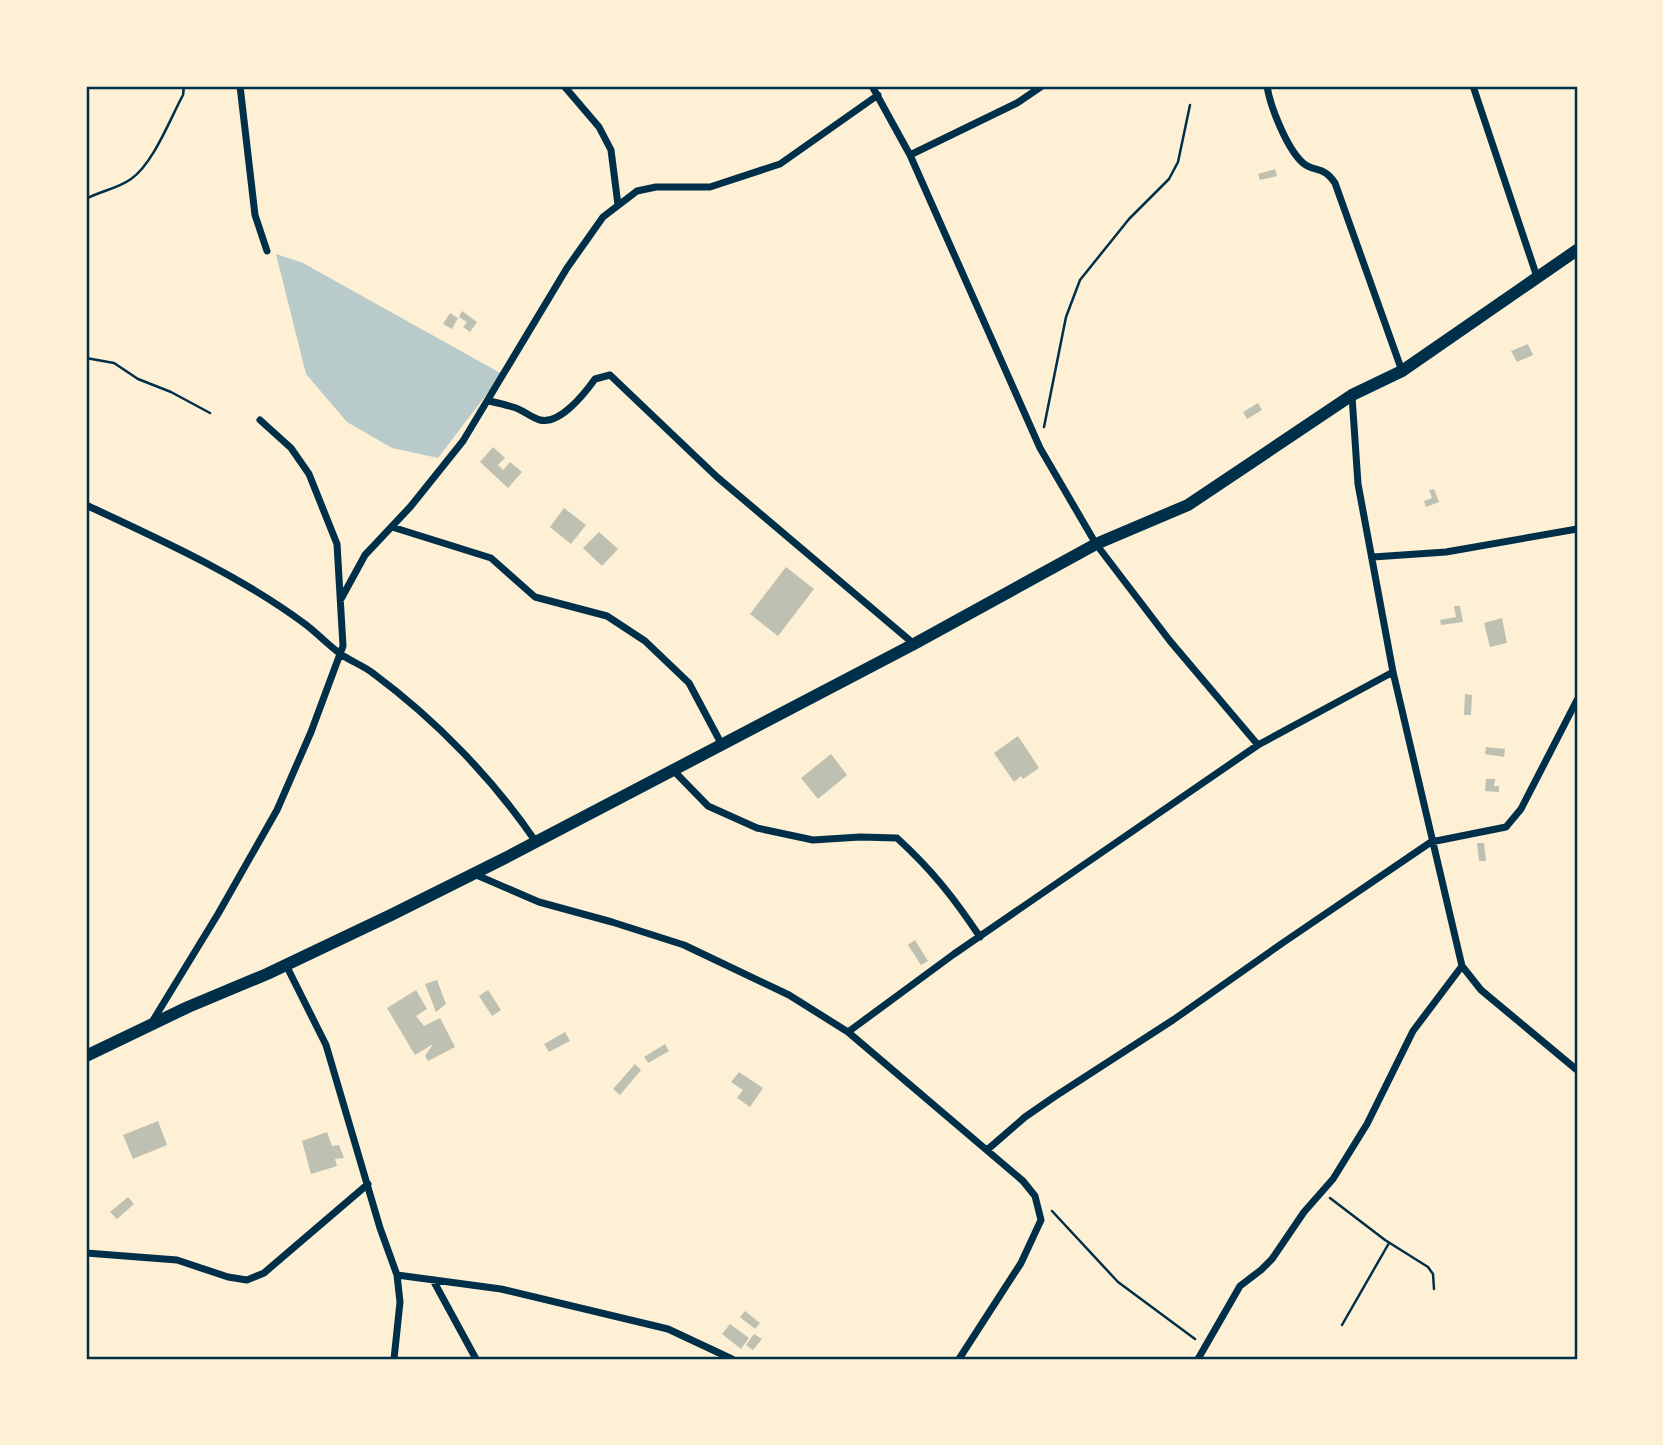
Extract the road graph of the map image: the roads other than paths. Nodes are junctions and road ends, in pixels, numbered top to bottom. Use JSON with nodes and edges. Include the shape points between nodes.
{"nodes":[{"id":1,"x":240,"y":86,"type":"edge"},
{"id":2,"x":564,"y":86,"type":"edge"},
{"id":3,"x":872,"y":86,"type":"edge"},
{"id":4,"x":1042,"y":86,"type":"edge"},
{"id":5,"x":1267,"y":86,"type":"edge"},
{"id":6,"x":1473,"y":86,"type":"edge"},
{"id":7,"x":878,"y":96,"type":"junction"},
{"id":8,"x":910,"y":155,"type":"junction"},
{"id":9,"x":618,"y":205,"type":"junction"},
{"id":10,"x":1577,"y":250,"type":"edge"},
{"id":11,"x":267,"y":251,"type":"dead end"},
{"id":12,"x":1537,"y":277,"type":"junction"},
{"id":13,"x":1402,"y":371,"type":"junction"},
{"id":14,"x":1352,"y":395,"type":"junction"},
{"id":15,"x":489,"y":401,"type":"junction"},
{"id":16,"x":260,"y":420,"type":"dead end"},
{"id":17,"x":86,"y":505,"type":"edge"},
{"id":18,"x":392,"y":527,"type":"junction"},
{"id":19,"x":1577,"y":528,"type":"edge"},
{"id":20,"x":1096,"y":544,"type":"junction"},
{"id":21,"x":1373,"y":556,"type":"junction"},
{"id":22,"x":341,"y":599,"type":"junction"},
{"id":23,"x":914,"y":644,"type":"junction"},
{"id":24,"x":340,"y":654,"type":"junction"},
{"id":25,"x":1393,"y":671,"type":"junction"},
{"id":26,"x":1577,"y":700,"type":"edge"},
{"id":27,"x":722,"y":745,"type":"junction"},
{"id":28,"x":1258,"y":745,"type":"junction"},
{"id":29,"x":673,"y":770,"type":"junction"},
{"id":30,"x":536,"y":842,"type":"junction"},
{"id":31,"x":1431,"y":842,"type":"junction"},
{"id":32,"x":474,"y":874,"type":"junction"},
{"id":33,"x":980,"y":937,"type":"junction"},
{"id":34,"x":286,"y":965,"type":"junction"},
{"id":35,"x":1462,"y":966,"type":"junction"},
{"id":36,"x":150,"y":1026,"type":"junction"},
{"id":37,"x":848,"y":1032,"type":"junction"},
{"id":38,"x":86,"y":1055,"type":"edge"},
{"id":39,"x":1577,"y":1070,"type":"edge"},
{"id":40,"x":987,"y":1150,"type":"junction"},
{"id":41,"x":368,"y":1184,"type":"junction"},
{"id":42,"x":86,"y":1253,"type":"edge"},
{"id":43,"x":397,"y":1275,"type":"junction"},
{"id":44,"x":433,"y":1280,"type":"junction"},
{"id":45,"x":394,"y":1359,"type":"edge"},
{"id":46,"x":476,"y":1359,"type":"edge"},
{"id":47,"x":732,"y":1359,"type":"edge"},
{"id":48,"x":959,"y":1359,"type":"edge"},
{"id":49,"x":1198,"y":1359,"type":"edge"}],
"edges":[{"from":1,"to":11,"type":"street","via":[[255,215]]},
{"from":2,"to":9,"type":"street","via":[[599,127],[611,150]]},
{"from":3,"to":7,"type":"street"},
{"from":4,"to":8,"type":"street"},
{"from":5,"to":13,"type":"street","via":[[1294,154],[1305,165],[1328,173],[1335,183]]},
{"from":6,"to":12,"type":"street"},
{"from":7,"to":8,"type":"street"},
{"from":7,"to":9,"type":"street","via":[[780,164],[710,187],[637,191]]},
{"from":8,"to":20,"type":"street","via":[[1040,447]]},
{"from":9,"to":15,"type":"street","via":[[603,216],[567,268]]},
{"from":10,"to":12,"type":"main road"},
{"from":12,"to":13,"type":"main road"},
{"from":13,"to":14,"type":"main road"},
{"from":14,"to":20,"type":"main road","via":[[1188,505]]},
{"from":14,"to":21,"type":"street","via":[[1358,484]]},
{"from":15,"to":18,"type":"street","via":[[463,441]]},
{"from":15,"to":23,"type":"street","via":[[540,420],[555,419],[595,379],[610,375],[716,477]]},
{"from":16,"to":22,"type":"street","via":[[291,448],[309,474],[337,544]]},
{"from":17,"to":24,"type":"street","via":[[245,585]]},
{"from":18,"to":22,"type":"street","via":[[365,555]]},
{"from":18,"to":27,"type":"street","via":[[491,558],[535,597],[607,616],[645,641],[689,683]]},
{"from":19,"to":21,"type":"street","via":[[1456,551]]},
{"from":20,"to":23,"type":"main road"},
{"from":20,"to":28,"type":"street"},
{"from":21,"to":25,"type":"street"},
{"from":22,"to":24,"type":"street"},
{"from":23,"to":27,"type":"main road"},
{"from":24,"to":30,"type":"street","via":[[372,672],[421,712],[472,763]]},
{"from":24,"to":36,"type":"street","via":[[276,810]]},
{"from":25,"to":28,"type":"street"},
{"from":25,"to":31,"type":"street"},
{"from":26,"to":31,"type":"street","via":[[1521,809],[1506,827]]},
{"from":27,"to":29,"type":"main road"},
{"from":28,"to":33,"type":"street"},
{"from":29,"to":30,"type":"main road"},
{"from":29,"to":33,"type":"street","via":[[708,806],[757,828],[813,840],[897,838],[948,891]]},
{"from":30,"to":32,"type":"main road"},
{"from":31,"to":35,"type":"street"},
{"from":31,"to":40,"type":"street","via":[[1025,1117]]},
{"from":32,"to":34,"type":"main road"},
{"from":32,"to":37,"type":"street","via":[[539,902],[684,945],[789,995]]},
{"from":33,"to":37,"type":"street"},
{"from":34,"to":36,"type":"main road"},
{"from":34,"to":41,"type":"street","via":[[326,1045]]},
{"from":35,"to":39,"type":"street","via":[[1480,990]]},
{"from":35,"to":49,"type":"street","via":[[1413,1031],[1367,1124],[1322,1192],[1272,1259],[1240,1286]]},
{"from":36,"to":38,"type":"main road"},
{"from":37,"to":40,"type":"street"},
{"from":40,"to":48,"type":"street","via":[[1035,1196],[1041,1220],[1002,1297]]},
{"from":41,"to":42,"type":"street","via":[[264,1273],[247,1280],[177,1260]]},
{"from":41,"to":43,"type":"street"},
{"from":43,"to":44,"type":"street"},
{"from":43,"to":45,"type":"street","via":[[400,1302]]},
{"from":44,"to":46,"type":"street"},
{"from":44,"to":47,"type":"street","via":[[501,1289],[668,1329]]}]}
